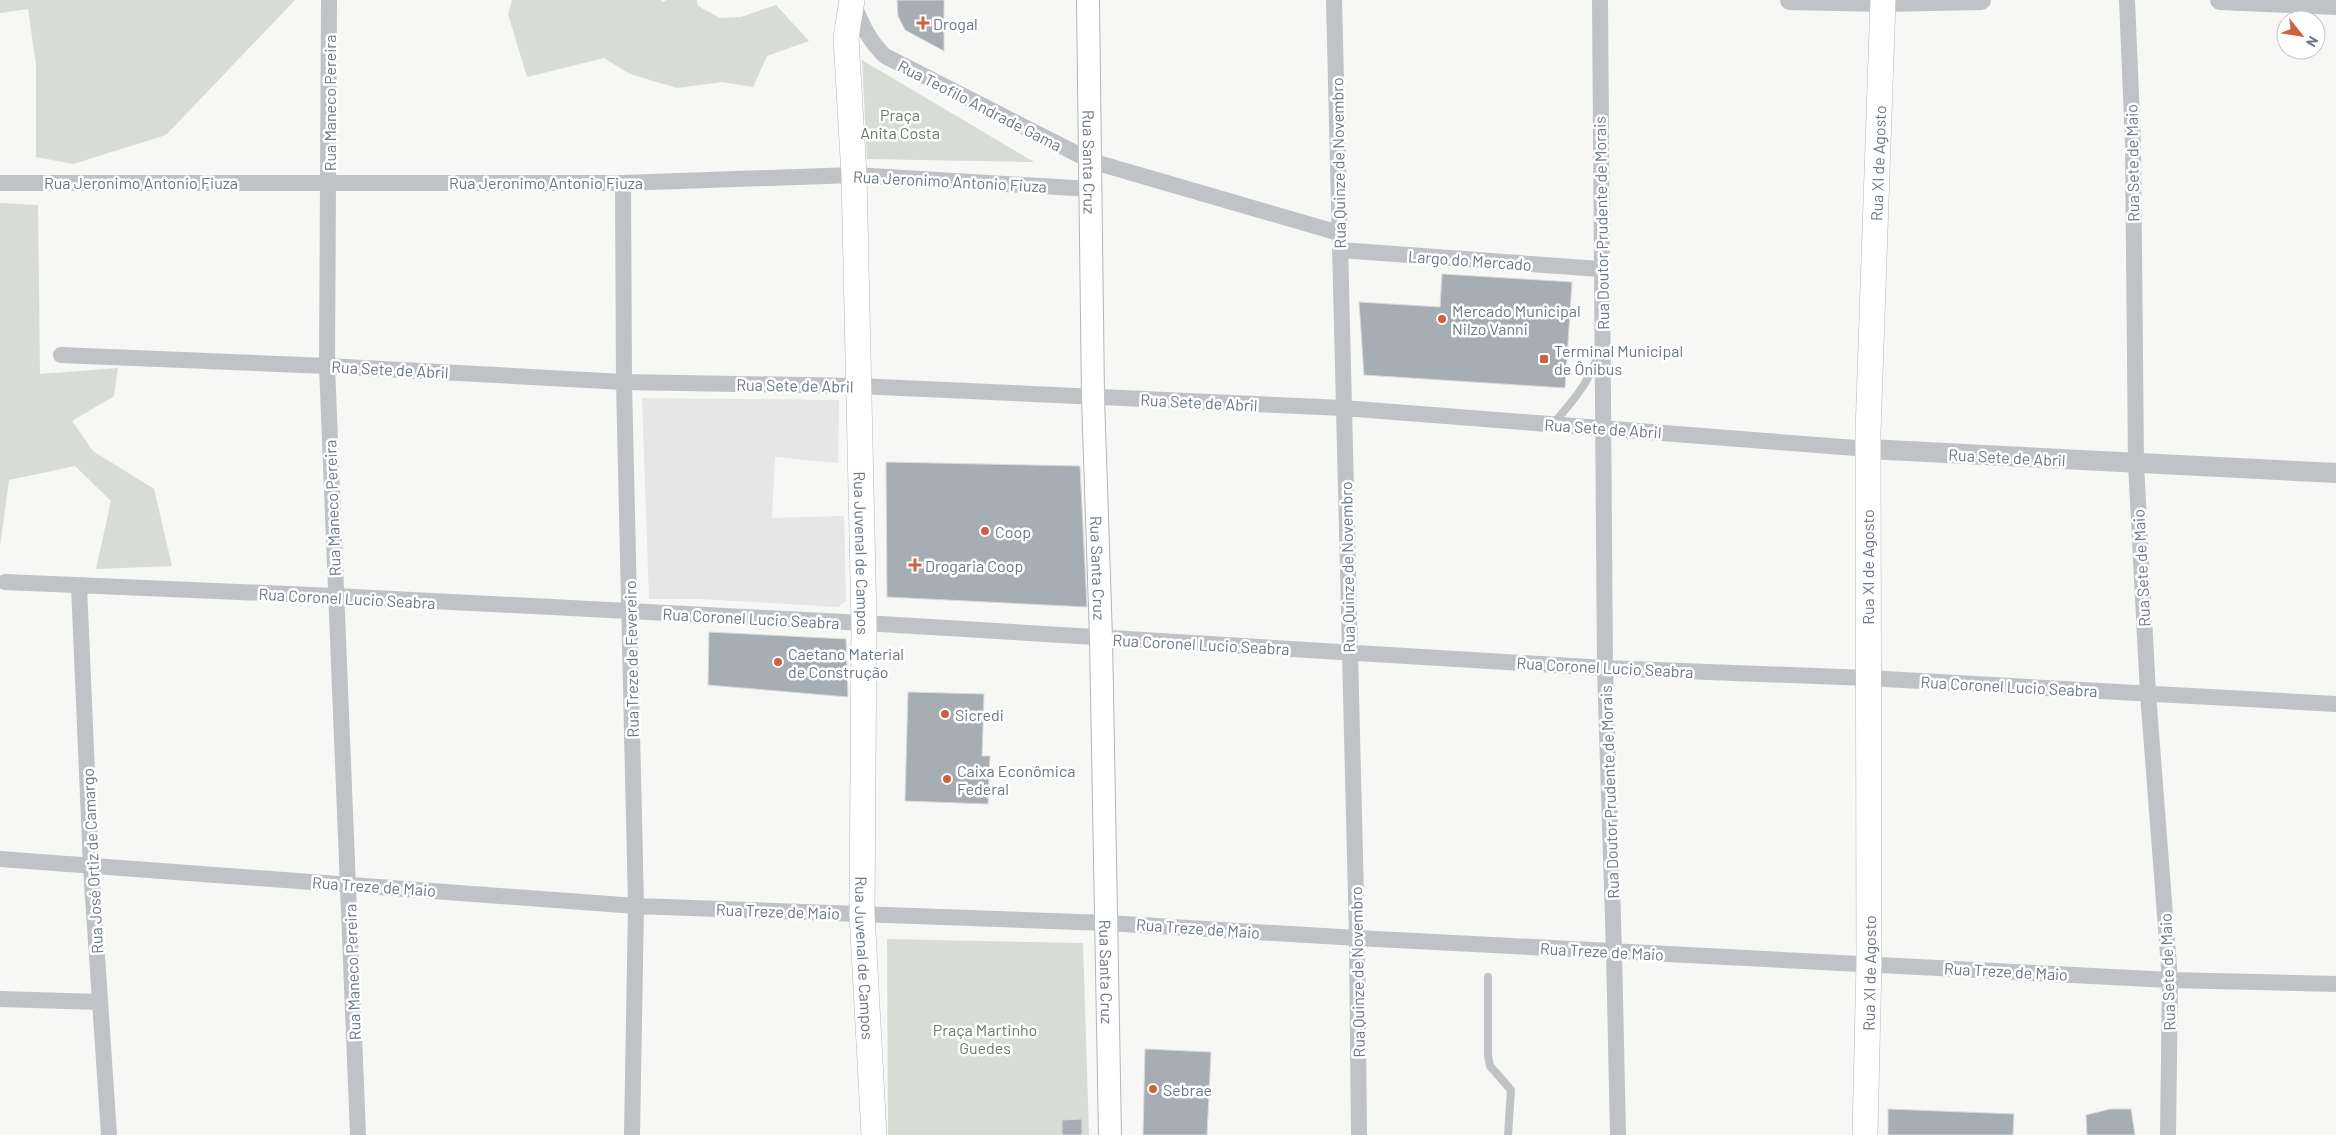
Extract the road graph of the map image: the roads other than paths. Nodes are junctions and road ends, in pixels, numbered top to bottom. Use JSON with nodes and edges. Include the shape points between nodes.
{"nodes":[{"id":1,"x":329,"y":0,"type":"edge"},
{"id":2,"x":852,"y":0,"type":"edge"},
{"id":3,"x":1088,"y":0,"type":"edge"},
{"id":4,"x":1334,"y":0,"type":"edge"},
{"id":5,"x":1600,"y":0,"type":"edge"},
{"id":6,"x":1790,"y":0,"type":"edge"},
{"id":7,"x":1981,"y":0,"type":"edge"},
{"id":8,"x":2127,"y":0,"type":"edge"},
{"id":9,"x":2220,"y":0,"type":"edge"},
{"id":10,"x":1883,"y":1,"type":"edge"},
{"id":11,"x":2336,"y":4,"type":"edge"},
{"id":12,"x":1090,"y":162,"type":"junction"},
{"id":13,"x":854,"y":174,"type":"junction"},
{"id":14,"x":329,"y":182,"type":"junction"},
{"id":15,"x":0,"y":183,"type":"edge"},
{"id":16,"x":623,"y":183,"type":"junction"},
{"id":17,"x":1091,"y":189,"type":"junction"},
{"id":18,"x":1339,"y":232,"type":"junction"},
{"id":19,"x":1340,"y":250,"type":"junction"},
{"id":20,"x":1600,"y":269,"type":"junction"},
{"id":21,"x":1602,"y":341,"type":"junction"},
{"id":22,"x":61,"y":355,"type":"dead end"},
{"id":23,"x":327,"y":366,"type":"junction"},
{"id":24,"x":624,"y":382,"type":"junction"},
{"id":25,"x":858,"y":386,"type":"junction"},
{"id":26,"x":1093,"y":397,"type":"junction"},
{"id":27,"x":1343,"y":408,"type":"junction"},
{"id":28,"x":1553,"y":424,"type":"junction"},
{"id":29,"x":1604,"y":427,"type":"junction"},
{"id":30,"x":1868,"y":449,"type":"junction"},
{"id":31,"x":2136,"y":464,"type":"junction"},
{"id":32,"x":2336,"y":473,"type":"edge"},
{"id":33,"x":5,"y":582,"type":"dead end"},
{"id":34,"x":79,"y":586,"type":"junction"},
{"id":35,"x":335,"y":596,"type":"junction"},
{"id":36,"x":630,"y":613,"type":"junction"},
{"id":37,"x":864,"y":623,"type":"junction"},
{"id":38,"x":1101,"y":638,"type":"junction"},
{"id":39,"x":1349,"y":652,"type":"junction"},
{"id":40,"x":1605,"y":668,"type":"junction"},
{"id":41,"x":1867,"y":678,"type":"junction"},
{"id":42,"x":2148,"y":694,"type":"junction"},
{"id":43,"x":2336,"y":704,"type":"edge"},
{"id":44,"x":0,"y":859,"type":"edge"},
{"id":45,"x":91,"y":867,"type":"junction"},
{"id":46,"x":348,"y":884,"type":"junction"},
{"id":47,"x":636,"y":906,"type":"junction"},
{"id":48,"x":862,"y":914,"type":"junction"},
{"id":49,"x":1107,"y":923,"type":"junction"},
{"id":50,"x":1357,"y":938,"type":"junction"},
{"id":51,"x":1614,"y":952,"type":"junction"},
{"id":52,"x":1869,"y":963,"type":"junction"},
{"id":53,"x":1488,"y":977,"type":"dead end"},
{"id":54,"x":2170,"y":980,"type":"junction"},
{"id":55,"x":2336,"y":984,"type":"edge"},
{"id":56,"x":0,"y":999,"type":"edge"},
{"id":57,"x":100,"y":1002,"type":"junction"},
{"id":58,"x":109,"y":1135,"type":"edge"},
{"id":59,"x":358,"y":1135,"type":"edge"},
{"id":60,"x":632,"y":1135,"type":"edge"},
{"id":61,"x":874,"y":1135,"type":"edge"},
{"id":62,"x":1110,"y":1135,"type":"edge"},
{"id":63,"x":1360,"y":1135,"type":"edge"},
{"id":64,"x":1508,"y":1135,"type":"edge"},
{"id":65,"x":1618,"y":1135,"type":"edge"},
{"id":66,"x":1865,"y":1135,"type":"edge"},
{"id":67,"x":2168,"y":1135,"type":"edge"}],
"edges":[{"from":1,"to":14,"type":"street","name":"Rua Maneco Pereira"},
{"from":2,"to":12,"type":"street","name":"Rua Teofilo Andrade Gama","via":[[873,45],[885,56]]},
{"from":2,"to":13,"type":"main road","name":"Rua Juvenal de Campos","via":[[846,38]]},
{"from":3,"to":12,"type":"main road","name":"Rua Santa Cruz"},
{"from":4,"to":18,"type":"street","name":"Rua Quinze de Novembro"},
{"from":5,"to":20,"type":"street","name":"Rua Doutor Prudente de Morais"},
{"from":6,"to":10,"type":"street"},
{"from":7,"to":10,"type":"street"},
{"from":8,"to":31,"type":"street","name":"Rua Sete de Maio","via":[[2133,143]]},
{"from":9,"to":11,"type":"street"},
{"from":10,"to":30,"type":"main road","name":"Rua XI de Agosto"},
{"from":12,"to":17,"type":"main road","name":"Rua Santa Cruz"},
{"from":12,"to":18,"type":"street","name":"Rua Teofilo Andrade Gama"},
{"from":13,"to":16,"type":"street","name":"Rua Jeronimo Antonio Fiuza"},
{"from":13,"to":17,"type":"street","name":"Rua Jeronimo Antonio Fiuza"},
{"from":13,"to":25,"type":"main road","name":"Rua Juvenal de Campos"},
{"from":14,"to":15,"type":"street","name":"Rua Jeronimo Antonio Fiuza"},
{"from":14,"to":16,"type":"street","name":"Rua Jeronimo Antonio Fiuza"},
{"from":14,"to":23,"type":"street","name":"Rua Maneco Pereira"},
{"from":16,"to":24,"type":"street","name":"Rua Treze de Fevereiro"},
{"from":17,"to":26,"type":"main road","name":"Rua Santa Cruz"},
{"from":18,"to":19,"type":"street","name":"Rua Quinze de Novembro"},
{"from":19,"to":20,"type":"street","name":"Largo do Mercado"},
{"from":19,"to":27,"type":"street","name":"Rua Quinze de Novembro"},
{"from":20,"to":21,"type":"street","name":"Rua Doutor Prudente de Morais"},
{"from":21,"to":28,"type":"lane","via":[[1592,373],[1581,393]]},
{"from":21,"to":29,"type":"street","name":"Rua Doutor Prudente de Morais"},
{"from":22,"to":23,"type":"street","name":"Rua Sete de Abril"},
{"from":23,"to":24,"type":"street","name":"Rua Sete de Abril"},
{"from":23,"to":35,"type":"street","name":"Rua Maneco Pereira"},
{"from":24,"to":25,"type":"street","name":"Rua Sete de Abril"},
{"from":24,"to":36,"type":"street","name":"Rua Treze de Fevereiro"},
{"from":25,"to":26,"type":"street","name":"Rua Sete de Abril"},
{"from":25,"to":37,"type":"main road","name":"Rua Juvenal de Campos"},
{"from":26,"to":27,"type":"street","name":"Rua Sete de Abril"},
{"from":26,"to":38,"type":"main road","name":"Rua Santa Cruz"},
{"from":27,"to":28,"type":"street","name":"Rua Sete de Abril"},
{"from":27,"to":39,"type":"street","name":"Rua Quinze de Novembro"},
{"from":28,"to":29,"type":"street","name":"Rua Sete de Abril"},
{"from":29,"to":30,"type":"street","name":"Rua Sete de Abril"},
{"from":29,"to":40,"type":"street","name":"Rua Doutor Prudente de Morais"},
{"from":30,"to":31,"type":"street","name":"Rua Sete de Abril"},
{"from":30,"to":41,"type":"main road","name":"Rua XI de Agosto"},
{"from":31,"to":32,"type":"street","name":"Rua Sete de Abril"},
{"from":31,"to":42,"type":"street","name":"Rua Sete de Maio"},
{"from":33,"to":34,"type":"street","name":"Rua Coronel Lucio Seabra"},
{"from":34,"to":35,"type":"street","name":"Rua Coronel Lucio Seabra"},
{"from":34,"to":45,"type":"street","name":"Rua José Ortiz de Camargo"},
{"from":35,"to":36,"type":"street","name":"Rua Coronel Lucio Seabra"},
{"from":35,"to":46,"type":"street","name":"Rua Maneco Pereira"},
{"from":36,"to":37,"type":"street","name":"Rua Coronel Lucio Seabra"},
{"from":36,"to":47,"type":"street","name":"Rua Treze de Fevereiro"},
{"from":37,"to":38,"type":"street","name":"Rua Coronel Lucio Seabra"},
{"from":37,"to":48,"type":"main road","name":"Rua Juvenal de Campos"},
{"from":38,"to":39,"type":"street","name":"Rua Coronel Lucio Seabra"},
{"from":38,"to":49,"type":"main road","name":"Rua Santa Cruz"},
{"from":39,"to":40,"type":"street","name":"Rua Coronel Lucio Seabra"},
{"from":39,"to":50,"type":"street","name":"Rua Quinze de Novembro"},
{"from":40,"to":41,"type":"street","name":"Rua Coronel Lucio Seabra"},
{"from":40,"to":51,"type":"street","name":"Rua Doutor Prudente de Morais"},
{"from":41,"to":42,"type":"street","name":"Rua Coronel Lucio Seabra"},
{"from":41,"to":52,"type":"main road","name":"Rua XI de Agosto"},
{"from":42,"to":43,"type":"street","name":"Rua Coronel Lucio Seabra"},
{"from":42,"to":54,"type":"street","name":"Rua Sete de Maio"},
{"from":44,"to":45,"type":"street","name":"Rua Treze de Maio"},
{"from":45,"to":46,"type":"street","name":"Rua Treze de Maio"},
{"from":45,"to":57,"type":"street","name":"Rua José Ortiz de Camargo"},
{"from":46,"to":47,"type":"street","name":"Rua Treze de Maio"},
{"from":46,"to":59,"type":"street","name":"Rua Maneco Pereira"},
{"from":47,"to":48,"type":"street","name":"Rua Treze de Maio"},
{"from":47,"to":60,"type":"street","name":"Rua Treze de Fevereiro"},
{"from":48,"to":49,"type":"street","name":"Rua Treze de Maio"},
{"from":48,"to":61,"type":"main road","name":"Rua Juvenal de Campos"},
{"from":49,"to":50,"type":"street","name":"Rua Treze de Maio"},
{"from":49,"to":62,"type":"main road","name":"Rua Santa Cruz"},
{"from":50,"to":51,"type":"street","name":"Rua Treze de Maio"},
{"from":50,"to":63,"type":"street","name":"Rua Quinze de Novembro"},
{"from":51,"to":52,"type":"street","name":"Rua Treze de Maio"},
{"from":51,"to":65,"type":"street","name":"Rua Doutor Prudente de Morais"},
{"from":52,"to":54,"type":"street","name":"Rua Treze de Maio"},
{"from":52,"to":66,"type":"main road","name":"Rua XI de Agosto"},
{"from":53,"to":64,"type":"lane","via":[[1488,1056],[1490,1066],[1511,1090]]},
{"from":54,"to":55,"type":"street","name":"Rua Treze de Maio"},
{"from":54,"to":67,"type":"street","name":"Rua Sete de Maio"},
{"from":56,"to":57,"type":"street"},
{"from":57,"to":58,"type":"street","name":"Rua José Ortiz de Camargo"}]}
